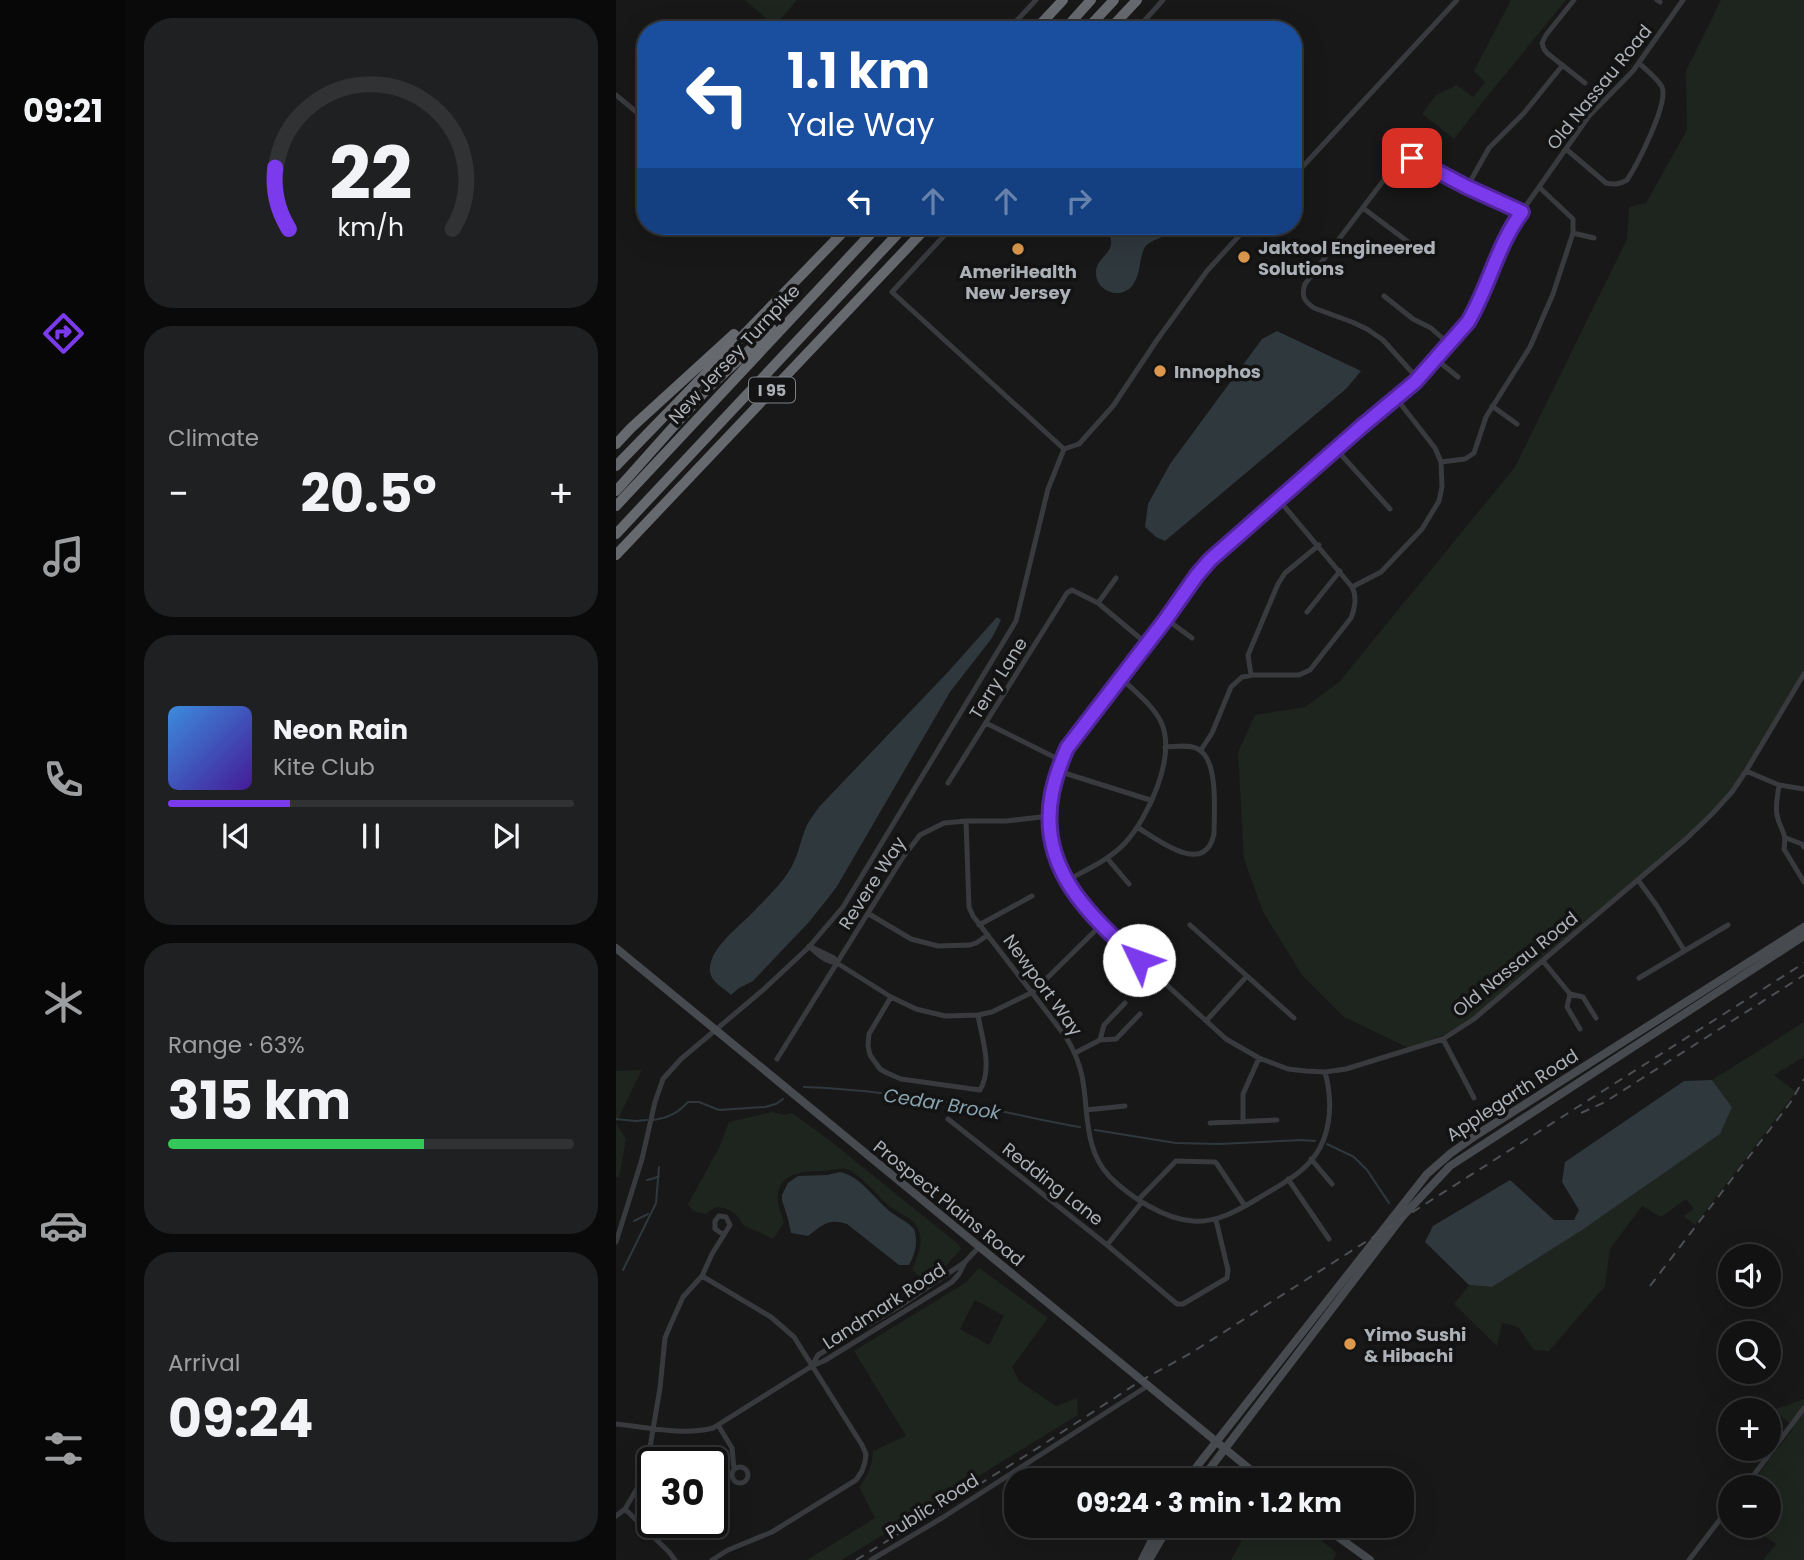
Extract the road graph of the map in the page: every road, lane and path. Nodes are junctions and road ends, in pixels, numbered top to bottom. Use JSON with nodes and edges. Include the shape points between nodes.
{"nodes":[{"id":1,"x":1036,"y":0,"type":"edge"},
{"id":2,"x":1063,"y":0,"type":"edge"},
{"id":3,"x":1091,"y":0,"type":"edge"},
{"id":4,"x":1114,"y":0,"type":"edge"},
{"id":5,"x":1137,"y":0,"type":"edge"},
{"id":6,"x":1163,"y":0,"type":"edge"},
{"id":7,"x":1457,"y":0,"type":"edge"},
{"id":8,"x":1574,"y":0,"type":"edge"},
{"id":9,"x":1683,"y":0,"type":"edge"},
{"id":10,"x":1016,"y":21,"type":"edge"},
{"id":11,"x":1043,"y":21,"type":"edge"},
{"id":12,"x":1072,"y":21,"type":"edge"},
{"id":13,"x":1094,"y":21,"type":"edge"},
{"id":14,"x":1117,"y":21,"type":"edge"},
{"id":15,"x":1144,"y":21,"type":"edge"},
{"id":16,"x":1639,"y":63,"type":"junction"},
{"id":17,"x":1562,"y":66,"type":"junction"},
{"id":18,"x":1585,"y":83,"type":"dead end"},
{"id":19,"x":616,"y":95,"type":"edge"},
{"id":20,"x":637,"y":112,"type":"edge"},
{"id":21,"x":1566,"y":149,"type":"junction"},
{"id":22,"x":1302,"y":167,"type":"edge"},
{"id":23,"x":1467,"y":187,"type":"junction"},
{"id":24,"x":1540,"y":188,"type":"junction"},
{"id":25,"x":1363,"y":208,"type":"junction"},
{"id":26,"x":1522,"y":212,"type":"junction"},
{"id":27,"x":1573,"y":233,"type":"junction"},
{"id":28,"x":840,"y":235,"type":"edge"},
{"id":29,"x":866,"y":235,"type":"edge"},
{"id":30,"x":869,"y":235,"type":"edge"},
{"id":31,"x":897,"y":235,"type":"edge"},
{"id":32,"x":919,"y":235,"type":"edge"},
{"id":33,"x":945,"y":235,"type":"edge"},
{"id":34,"x":1240,"y":235,"type":"edge"},
{"id":35,"x":1594,"y":239,"type":"dead end"},
{"id":36,"x":1415,"y":247,"type":"dead end"},
{"id":37,"x":794,"y":281,"type":"junction"},
{"id":38,"x":1384,"y":296,"type":"dead end"},
{"id":39,"x":1449,"y":344,"type":"junction"},
{"id":40,"x":1437,"y":359,"type":"junction"},
{"id":41,"x":1458,"y":377,"type":"dead end"},
{"id":42,"x":1418,"y":379,"type":"junction"},
{"id":43,"x":1396,"y":398,"type":"junction"},
{"id":44,"x":1492,"y":406,"type":"junction"},
{"id":45,"x":1517,"y":424,"type":"dead end"},
{"id":46,"x":616,"y":444,"type":"edge"},
{"id":47,"x":1064,"y":449,"type":"junction"},
{"id":48,"x":1336,"y":449,"type":"junction"},
{"id":49,"x":1441,"y":462,"type":"junction"},
{"id":50,"x":616,"y":466,"type":"edge"},
{"id":51,"x":616,"y":491,"type":"edge"},
{"id":52,"x":1279,"y":500,"type":"junction"},
{"id":53,"x":616,"y":506,"type":"edge"},
{"id":54,"x":1390,"y":509,"type":"dead end"},
{"id":55,"x":616,"y":534,"type":"edge"},
{"id":56,"x":1319,"y":545,"type":"junction"},
{"id":57,"x":616,"y":555,"type":"edge"},
{"id":58,"x":1340,"y":571,"type":"junction"},
{"id":59,"x":1116,"y":578,"type":"dead end"},
{"id":60,"x":1352,"y":587,"type":"junction"},
{"id":61,"x":1098,"y":603,"type":"junction"},
{"id":62,"x":1307,"y":612,"type":"dead end"},
{"id":63,"x":1166,"y":619,"type":"junction"},
{"id":64,"x":1192,"y":638,"type":"dead end"},
{"id":65,"x":1147,"y":644,"type":"junction"},
{"id":66,"x":1804,"y":674,"type":"edge"},
{"id":67,"x":1251,"y":675,"type":"junction"},
{"id":68,"x":1121,"y":678,"type":"junction"},
{"id":69,"x":986,"y":723,"type":"junction"},
{"id":70,"x":1165,"y":747,"type":"junction"},
{"id":71,"x":1201,"y":750,"type":"junction"},
{"id":72,"x":1062,"y":761,"type":"junction"},
{"id":73,"x":1058,"y":771,"type":"junction"},
{"id":74,"x":1746,"y":771,"type":"junction"},
{"id":75,"x":948,"y":783,"type":"dead end"},
{"id":76,"x":1779,"y":785,"type":"junction"},
{"id":77,"x":1804,"y":789,"type":"edge"},
{"id":78,"x":1150,"y":800,"type":"junction"},
{"id":79,"x":1050,"y":816,"type":"junction"},
{"id":80,"x":966,"y":821,"type":"junction"},
{"id":81,"x":1137,"y":827,"type":"junction"},
{"id":82,"x":1786,"y":838,"type":"junction"},
{"id":83,"x":1804,"y":847,"type":"edge"},
{"id":84,"x":1107,"y":858,"type":"junction"},
{"id":85,"x":1638,"y":880,"type":"junction"},
{"id":86,"x":1066,"y":881,"type":"junction"},
{"id":87,"x":1804,"y":882,"type":"edge"},
{"id":88,"x":1129,"y":884,"type":"dead end"},
{"id":89,"x":1032,"y":896,"type":"dead end"},
{"id":90,"x":869,"y":914,"type":"junction"},
{"id":91,"x":979,"y":925,"type":"junction"},
{"id":92,"x":1101,"y":925,"type":"junction"},
{"id":93,"x":1190,"y":925,"type":"dead end"},
{"id":94,"x":1728,"y":925,"type":"dead end"},
{"id":95,"x":1804,"y":927,"type":"edge"},
{"id":96,"x":988,"y":935,"type":"junction"},
{"id":97,"x":1804,"y":936,"type":"edge"},
{"id":98,"x":810,"y":946,"type":"junction"},
{"id":99,"x":616,"y":948,"type":"edge"},
{"id":100,"x":1684,"y":950,"type":"junction"},
{"id":101,"x":1543,"y":961,"type":"junction"},
{"id":102,"x":837,"y":963,"type":"junction"},
{"id":103,"x":1247,"y":976,"type":"junction"},
{"id":104,"x":1640,"y":978,"type":"dead end"},
{"id":105,"x":1033,"y":992,"type":"junction"},
{"id":106,"x":1570,"y":994,"type":"junction"},
{"id":107,"x":891,"y":997,"type":"junction"},
{"id":108,"x":1125,"y":1003,"type":"dead end"},
{"id":109,"x":1140,"y":1014,"type":"dead end"},
{"id":110,"x":978,"y":1016,"type":"junction"},
{"id":111,"x":1294,"y":1018,"type":"dead end"},
{"id":112,"x":1596,"y":1018,"type":"dead end"},
{"id":113,"x":1206,"y":1021,"type":"junction"},
{"id":114,"x":1580,"y":1029,"type":"dead end"},
{"id":115,"x":715,"y":1030,"type":"junction"},
{"id":116,"x":1443,"y":1039,"type":"junction"},
{"id":117,"x":1100,"y":1040,"type":"junction"},
{"id":118,"x":1075,"y":1053,"type":"junction"},
{"id":119,"x":1259,"y":1058,"type":"junction"},
{"id":120,"x":777,"y":1059,"type":"dead end"},
{"id":121,"x":1325,"y":1072,"type":"junction"},
{"id":122,"x":1474,"y":1098,"type":"dead end"},
{"id":123,"x":1125,"y":1106,"type":"dead end"},
{"id":124,"x":1086,"y":1110,"type":"junction"},
{"id":125,"x":948,"y":1119,"type":"dead end"},
{"id":126,"x":1277,"y":1120,"type":"dead end"},
{"id":127,"x":1243,"y":1122,"type":"junction"},
{"id":128,"x":1210,"y":1123,"type":"dead end"},
{"id":129,"x":1311,"y":1159,"type":"junction"},
{"id":130,"x":1288,"y":1179,"type":"junction"},
{"id":131,"x":1332,"y":1184,"type":"dead end"},
{"id":132,"x":1141,"y":1201,"type":"junction"},
{"id":133,"x":1245,"y":1206,"type":"junction"},
{"id":134,"x":1216,"y":1220,"type":"junction"},
{"id":135,"x":724,"y":1235,"type":"dead end"},
{"id":136,"x":1329,"y":1239,"type":"dead end"},
{"id":137,"x":616,"y":1242,"type":"edge"},
{"id":138,"x":1107,"y":1245,"type":"junction"},
{"id":139,"x":979,"y":1247,"type":"junction"},
{"id":140,"x":965,"y":1262,"type":"junction"},
{"id":141,"x":702,"y":1276,"type":"junction"},
{"id":142,"x":812,"y":1366,"type":"junction"},
{"id":143,"x":1149,"y":1385,"type":"junction"},
{"id":144,"x":1804,"y":1408,"type":"edge"},
{"id":145,"x":616,"y":1424,"type":"edge"},
{"id":146,"x":718,"y":1425,"type":"junction"},
{"id":147,"x":654,"y":1428,"type":"junction"},
{"id":148,"x":1216,"y":1442,"type":"junction"},
{"id":149,"x":1224,"y":1449,"type":"junction"},
{"id":150,"x":1196,"y":1468,"type":"edge"},
{"id":151,"x":1210,"y":1468,"type":"edge"},
{"id":152,"x":1249,"y":1468,"type":"edge"},
{"id":153,"x":734,"y":1469,"type":"dead end"},
{"id":154,"x":1754,"y":1475,"type":"edge"},
{"id":155,"x":625,"y":1509,"type":"junction"},
{"id":156,"x":616,"y":1516,"type":"edge"},
{"id":157,"x":1718,"y":1522,"type":"edge"},
{"id":158,"x":1153,"y":1538,"type":"edge"},
{"id":159,"x":1162,"y":1538,"type":"edge"},
{"id":160,"x":1340,"y":1538,"type":"edge"},
{"id":161,"x":675,"y":1560,"type":"edge"},
{"id":162,"x":712,"y":1560,"type":"edge"},
{"id":163,"x":872,"y":1560,"type":"edge"},
{"id":164,"x":1142,"y":1560,"type":"edge"},
{"id":165,"x":1149,"y":1560,"type":"edge"},
{"id":166,"x":1370,"y":1560,"type":"edge"},
{"id":167,"x":1689,"y":1560,"type":"edge"}],
"edges":[{"from":1,"to":10,"type":"street"},
{"from":2,"to":11,"type":"highway"},
{"from":3,"to":12,"type":"highway"},
{"from":4,"to":13,"type":"highway"},
{"from":5,"to":14,"type":"highway"},
{"from":6,"to":15,"type":"street"},
{"from":7,"to":22,"type":"street"},
{"from":8,"to":17,"type":"street","via":[[1542,43]]},
{"from":9,"to":16,"type":"street","name":"Old Nassau Road"},
{"from":16,"to":21,"type":"street","name":"Old Nassau Road"},
{"from":16,"to":21,"type":"street","via":[[1661,85],[1663,98],[1628,180],[1606,183]]},
{"from":17,"to":18,"type":"street"},
{"from":17,"to":23,"type":"street","via":[[1489,148]]},
{"from":19,"to":20,"type":"street"},
{"from":21,"to":24,"type":"street","name":"Old Nassau Road"},
{"from":23,"to":25,"type":"street","via":[[1406,158],[1399,160]]},
{"from":23,"to":26,"type":"street"},
{"from":24,"to":26,"type":"street","name":"Old Nassau Road"},
{"from":24,"to":27,"type":"street","via":[[1573,219]]},
{"from":25,"to":36,"type":"street"},
{"from":25,"to":42,"type":"street","via":[[1305,284],[1304,299],[1383,340]]},
{"from":26,"to":39,"type":"street","name":"Old Nassau Road","via":[[1502,246],[1479,303]]},
{"from":27,"to":35,"type":"street"},
{"from":27,"to":44,"type":"street","via":[[1530,346]]},
{"from":28,"to":37,"type":"highway","name":"New Jersey Turnpike"},
{"from":29,"to":51,"type":"highway","via":[[708,388]]},
{"from":30,"to":53,"type":"highway","name":"New Jersey Turnpike","number":"I 95"},
{"from":31,"to":55,"type":"highway","name":"New Jersey Turnpike","number":"I 95"},
{"from":32,"to":57,"type":"highway","number":"I 95"},
{"from":33,"to":47,"type":"street","via":[[892,292]]},
{"from":34,"to":47,"type":"street","via":[[1207,271],[1113,406],[1079,444]]},
{"from":37,"to":46,"type":"highway"},
{"from":37,"to":50,"type":"highway","name":"New Jersey Turnpike"},
{"from":38,"to":39,"type":"street"},
{"from":39,"to":40,"type":"street","name":"Old Nassau Road"},
{"from":40,"to":41,"type":"street"},
{"from":40,"to":42,"type":"street","name":"Old Nassau Road"},
{"from":42,"to":43,"type":"street","name":"Old Nassau Road"},
{"from":43,"to":48,"type":"street","name":"Old Nassau Road"},
{"from":43,"to":49,"type":"street"},
{"from":44,"to":45,"type":"street"},
{"from":44,"to":49,"type":"street","via":[[1474,453]]},
{"from":47,"to":98,"type":"street","via":[[1048,489],[1016,621],[843,907]]},
{"from":48,"to":52,"type":"street","name":"Old Nassau Road"},
{"from":48,"to":54,"type":"street"},
{"from":49,"to":60,"type":"street","via":[[1439,501],[1422,529],[1381,572]]},
{"from":52,"to":56,"type":"street"},
{"from":52,"to":63,"type":"street","name":"Old Nassau Road","via":[[1210,560]]},
{"from":56,"to":58,"type":"street"},
{"from":56,"to":67,"type":"street","via":[[1278,584],[1248,655]]},
{"from":58,"to":60,"type":"street"},
{"from":58,"to":62,"type":"street"},
{"from":59,"to":61,"type":"street"},
{"from":60,"to":67,"type":"street","via":[[1352,618],[1310,670],[1299,675]]},
{"from":61,"to":65,"type":"street"},
{"from":61,"to":69,"type":"street","name":"Terry Lane","via":[[1073,590],[1067,593]]},
{"from":63,"to":64,"type":"street"},
{"from":63,"to":65,"type":"street","name":"Old Nassau Road"},
{"from":65,"to":68,"type":"street","name":"Old Nassau Road"},
{"from":66,"to":74,"type":"street","name":"Old Nassau Road"},
{"from":67,"to":71,"type":"street","via":[[1231,687]]},
{"from":68,"to":70,"type":"street","via":[[1163,724]]},
{"from":68,"to":72,"type":"street","name":"Old Nassau Road"},
{"from":69,"to":72,"type":"street"},
{"from":69,"to":75,"type":"street","name":"Terry Lane"},
{"from":70,"to":71,"type":"street"},
{"from":70,"to":78,"type":"street","via":[[1162,772]]},
{"from":71,"to":81,"type":"street","via":[[1213,774],[1214,834],[1208,849],[1189,854],[1175,851]]},
{"from":72,"to":73,"type":"street","name":"Old Nassau Road"},
{"from":73,"to":78,"type":"street"},
{"from":73,"to":79,"type":"street","name":"Old Nassau Road"},
{"from":74,"to":76,"type":"street"},
{"from":74,"to":85,"type":"street","name":"Old Nassau Road","via":[[1712,814]]},
{"from":76,"to":77,"type":"street"},
{"from":76,"to":82,"type":"street","via":[[1777,819]]},
{"from":78,"to":81,"type":"street"},
{"from":79,"to":80,"type":"street","name":"Revere Way"},
{"from":79,"to":86,"type":"street","name":"Old Nassau Road","via":[[1051,838]]},
{"from":80,"to":90,"type":"street","name":"Revere Way","via":[[938,826],[915,840]]},
{"from":80,"to":91,"type":"street","name":"Newport Way","via":[[969,907]]},
{"from":81,"to":84,"type":"street"},
{"from":82,"to":83,"type":"street"},
{"from":82,"to":87,"type":"street","via":[[1784,849]]},
{"from":84,"to":86,"type":"street"},
{"from":84,"to":88,"type":"street"},
{"from":85,"to":100,"type":"street"},
{"from":85,"to":101,"type":"street","name":"Old Nassau Road"},
{"from":86,"to":92,"type":"street","name":"Old Nassau Road"},
{"from":89,"to":91,"type":"street"},
{"from":90,"to":96,"type":"street","via":[[911,939],[942,947],[970,945]]},
{"from":90,"to":102,"type":"street","name":"Revere Way"},
{"from":91,"to":96,"type":"street","name":"Newport Way"},
{"from":92,"to":105,"type":"street"},
{"from":92,"to":113,"type":"street","name":"Old Nassau Road"},
{"from":93,"to":103,"type":"street"},
{"from":94,"to":100,"type":"street"},
{"from":95,"to":148,"type":"main road","name":"Applegarth Road","via":[[1478,1134],[1427,1174]]},
{"from":96,"to":105,"type":"street","name":"Newport Way"},
{"from":97,"to":149,"type":"main road","name":"Applegarth Road","via":[[1450,1166],[1402,1217]]},
{"from":98,"to":102,"type":"street"},
{"from":98,"to":115,"type":"street"},
{"from":99,"to":115,"type":"main road","name":"Prospect Plains Road"},
{"from":100,"to":104,"type":"street"},
{"from":101,"to":106,"type":"street"},
{"from":101,"to":116,"type":"street","name":"Old Nassau Road"},
{"from":102,"to":107,"type":"street"},
{"from":102,"to":120,"type":"street","name":"Revere Way"},
{"from":103,"to":111,"type":"street"},
{"from":103,"to":113,"type":"street"},
{"from":105,"to":110,"type":"street"},
{"from":105,"to":118,"type":"street","name":"Newport Way"},
{"from":106,"to":112,"type":"street","via":[[1583,997]]},
{"from":106,"to":114,"type":"street","via":[[1567,1007]]},
{"from":107,"to":110,"type":"street","via":[[930,1014]]},
{"from":107,"to":110,"type":"street","via":[[869,1034],[868,1046],[880,1069],[901,1079],[980,1090],[986,1058]]},
{"from":108,"to":117,"type":"street","via":[[1104,1025]]},
{"from":109,"to":117,"type":"street","via":[[1116,1039]]},
{"from":113,"to":119,"type":"street","name":"Old Nassau Road"},
{"from":115,"to":137,"type":"street","via":[[663,1079]]},
{"from":115,"to":139,"type":"main road","name":"Prospect Plains Road"},
{"from":116,"to":121,"type":"street","name":"Old Nassau Road"},
{"from":116,"to":122,"type":"street"},
{"from":117,"to":118,"type":"street"},
{"from":118,"to":124,"type":"street","name":"Newport Way"},
{"from":119,"to":121,"type":"street","name":"Old Nassau Road","via":[[1288,1069]]},
{"from":119,"to":127,"type":"street","via":[[1243,1094]]},
{"from":121,"to":129,"type":"street","name":"Newport Way","via":[[1330,1088],[1328,1127]]},
{"from":123,"to":124,"type":"street"},
{"from":124,"to":132,"type":"street","name":"Newport Way","via":[[1089,1135],[1101,1165]]},
{"from":125,"to":138,"type":"street","name":"Redding Lane"},
{"from":126,"to":127,"type":"street"},
{"from":127,"to":128,"type":"street"},
{"from":129,"to":130,"type":"street","name":"Newport Way"},
{"from":129,"to":131,"type":"street"},
{"from":130,"to":133,"type":"street","name":"Newport Way"},
{"from":130,"to":136,"type":"street"},
{"from":132,"to":133,"type":"street","via":[[1176,1161],[1215,1162]]},
{"from":132,"to":134,"type":"street","name":"Newport Way","via":[[1179,1220]]},
{"from":132,"to":138,"type":"street"},
{"from":133,"to":134,"type":"street","name":"Newport Way"},
{"from":134,"to":138,"type":"street","name":"Redding Lane","via":[[1227,1278],[1183,1304],[1170,1299]]},
{"from":135,"to":141,"type":"street"},
{"from":139,"to":140,"type":"street","name":"Landmark Road"},
{"from":139,"to":143,"type":"main road","name":"Prospect Plains Road"},
{"from":140,"to":142,"type":"street","name":"Landmark Road","via":[[818,1355]]},
{"from":140,"to":142,"type":"street","name":"Landmark Road","via":[[953,1282]]},
{"from":141,"to":142,"type":"street","via":[[782,1325]]},
{"from":141,"to":147,"type":"street","via":[[683,1297],[665,1338]]},
{"from":142,"to":146,"type":"street","name":"Landmark Road"},
{"from":142,"to":162,"type":"street","via":[[865,1449],[862,1471],[850,1484],[772,1532]]},
{"from":143,"to":148,"type":"main road","name":"Prospect Plains Road"},
{"from":143,"to":163,"type":"street","name":"Public Road"},
{"from":144,"to":154,"type":"street"},
{"from":145,"to":147,"type":"street","name":"Landmark Road"},
{"from":146,"to":147,"type":"street","name":"Landmark Road","via":[[685,1432]]},
{"from":146,"to":153,"type":"street","via":[[732,1448]]},
{"from":147,"to":155,"type":"street","via":[[648,1465]]},
{"from":148,"to":149,"type":"main road","name":"Prospect Plains Road"},
{"from":148,"to":150,"type":"main road","name":"Applegarth Road"},
{"from":149,"to":151,"type":"main road","name":"Applegarth Road"},
{"from":149,"to":152,"type":"main road","name":"Prospect Plains Road"},
{"from":155,"to":156,"type":"street"},
{"from":155,"to":161,"type":"street"},
{"from":157,"to":167,"type":"street"},
{"from":158,"to":164,"type":"main road"},
{"from":159,"to":165,"type":"main road"},
{"from":160,"to":166,"type":"main road"}]}
